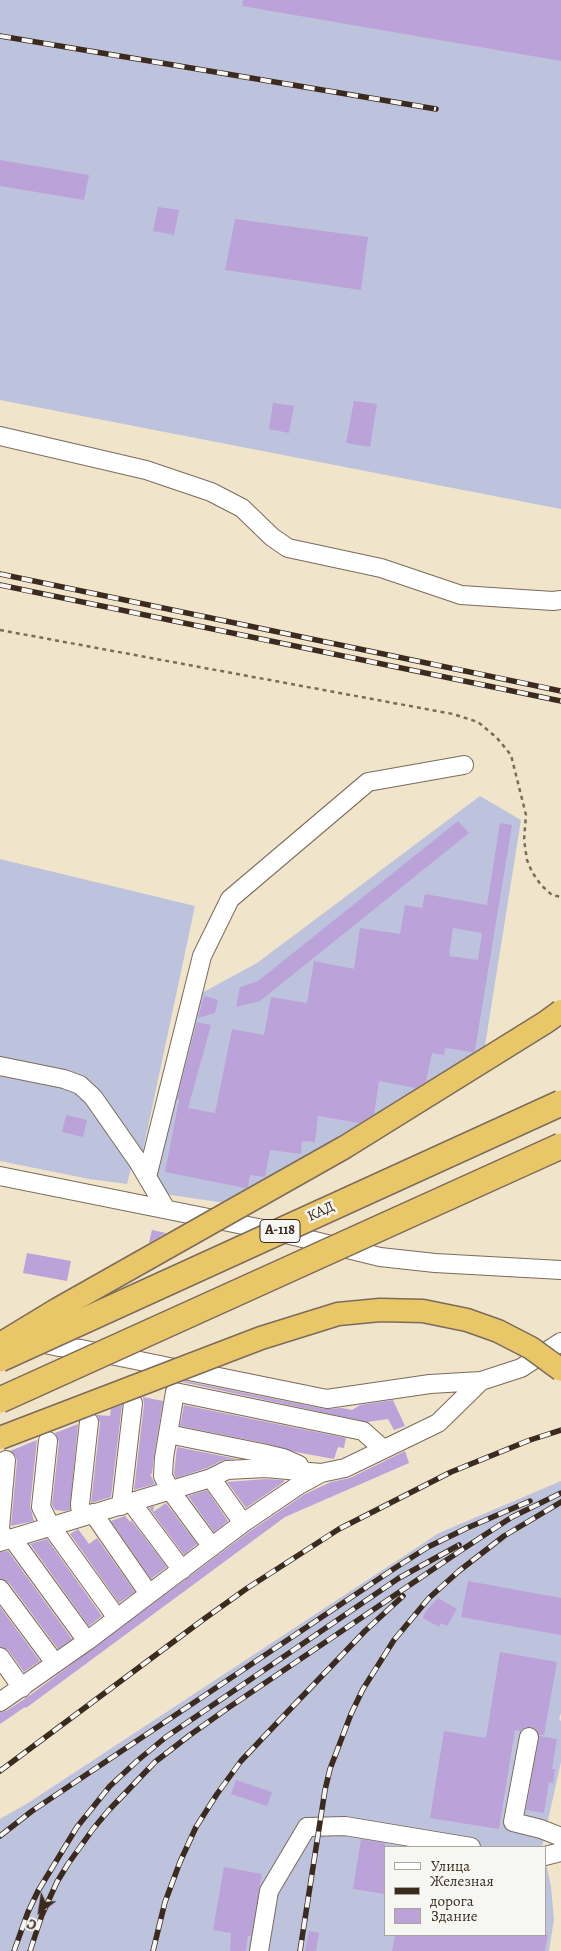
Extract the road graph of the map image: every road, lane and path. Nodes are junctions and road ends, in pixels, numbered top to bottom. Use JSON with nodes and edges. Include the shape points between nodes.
{"nodes":[{"id":1,"x":0,"y":436,"type":"edge"},
{"id":2,"x":561,"y":600,"type":"edge"},
{"id":3,"x":0,"y":630,"type":"edge"},
{"id":4,"x":464,"y":765,"type":"dead end"},
{"id":5,"x":561,"y":897,"type":"edge"},
{"id":6,"x":561,"y":1011,"type":"edge"},
{"id":7,"x":0,"y":1066,"type":"edge"},
{"id":8,"x":561,"y":1103,"type":"edge"},
{"id":9,"x":561,"y":1146,"type":"edge"},
{"id":10,"x":0,"y":1176,"type":"edge"},
{"id":11,"x":147,"y":1177,"type":"junction"},
{"id":12,"x":166,"y":1209,"type":"junction"},
{"id":13,"x":561,"y":1270,"type":"edge"},
{"id":14,"x":0,"y":1335,"type":"edge"},
{"id":15,"x":561,"y":1342,"type":"edge"},
{"id":16,"x":0,"y":1344,"type":"edge"},
{"id":17,"x":0,"y":1359,"type":"edge"},
{"id":18,"x":561,"y":1370,"type":"edge"},
{"id":19,"x":481,"y":1381,"type":"junction"},
{"id":20,"x":0,"y":1400,"type":"edge"},
{"id":21,"x":133,"y":1402,"type":"dead end"},
{"id":22,"x":89,"y":1422,"type":"dead end"},
{"id":23,"x":168,"y":1434,"type":"junction"},
{"id":24,"x":0,"y":1438,"type":"edge"},
{"id":25,"x":48,"y":1441,"type":"dead end"},
{"id":26,"x":383,"y":1449,"type":"junction"},
{"id":27,"x":6,"y":1460,"type":"dead end"},
{"id":28,"x":321,"y":1473,"type":"junction"},
{"id":29,"x":210,"y":1478,"type":"junction"},
{"id":30,"x":170,"y":1490,"type":"junction"},
{"id":31,"x":126,"y":1504,"type":"junction"},
{"id":32,"x":87,"y":1515,"type":"junction"},
{"id":33,"x":243,"y":1522,"type":"junction"},
{"id":34,"x":50,"y":1525,"type":"junction"},
{"id":35,"x":5,"y":1540,"type":"edge"},
{"id":36,"x":212,"y":1547,"type":"junction"},
{"id":37,"x":182,"y":1570,"type":"junction"},
{"id":38,"x":0,"y":1589,"type":"edge"},
{"id":39,"x":149,"y":1594,"type":"junction"},
{"id":40,"x":117,"y":1618,"type":"junction"},
{"id":41,"x":87,"y":1641,"type":"junction"},
{"id":42,"x":0,"y":1657,"type":"edge"},
{"id":43,"x":56,"y":1663,"type":"junction"},
{"id":44,"x":22,"y":1688,"type":"junction"},
{"id":45,"x":0,"y":1702,"type":"edge"},
{"id":46,"x":529,"y":1737,"type":"dead end"},
{"id":47,"x":561,"y":1837,"type":"edge"},
{"id":48,"x":464,"y":1846,"type":"edge"},
{"id":49,"x":561,"y":1852,"type":"edge"},
{"id":50,"x":546,"y":1856,"type":"edge"},
{"id":51,"x":259,"y":1951,"type":"edge"}],
"edges":[{"from":1,"to":2,"type":"lane","via":[[146,470],[211,492],[242,508],[288,548],[381,568],[461,595]]},
{"from":3,"to":5,"type":"path","via":[[453,714],[478,722],[511,754],[526,816],[524,840],[527,860],[541,885],[552,895]]},
{"from":4,"to":11,"type":"lane","via":[[368,782],[230,899],[202,956]]},
{"from":6,"to":16,"type":"main road","bridge":true,"via":[[346,1147]]},
{"from":7,"to":11,"type":"lane","via":[[80,1084],[93,1097]]},
{"from":8,"to":17,"type":"highway","name":"КАД","number":"А-118","bridge":true},
{"from":9,"to":20,"type":"highway","number":"А-118","bridge":true},
{"from":10,"to":12,"type":"lane"},
{"from":11,"to":12,"type":"lane"},
{"from":12,"to":13,"type":"lane","via":[[380,1257]]},
{"from":14,"to":19,"type":"lane","via":[[327,1398],[430,1384]]},
{"from":15,"to":19,"type":"lane","via":[[521,1368]]},
{"from":18,"to":24,"type":"main road","bridge":true,"via":[[531,1348],[467,1320],[423,1311],[380,1310],[338,1314],[261,1338]]},
{"from":19,"to":26,"type":"lane","via":[[438,1423]]},
{"from":21,"to":31,"type":"lane"},
{"from":22,"to":32,"type":"lane","via":[[80,1504]]},
{"from":23,"to":26,"type":"lane","via":[[175,1392],[363,1431]]},
{"from":23,"to":28,"type":"lane","via":[[269,1454]]},
{"from":23,"to":30,"type":"lane","via":[[163,1476]]},
{"from":25,"to":34,"type":"lane","via":[[40,1507]]},
{"from":26,"to":28,"type":"lane","via":[[345,1468]]},
{"from":27,"to":35,"type":"lane","via":[[0,1528]]},
{"from":28,"to":29,"type":"lane","via":[[249,1468],[227,1470]]},
{"from":28,"to":33,"type":"lane"},
{"from":29,"to":30,"type":"lane"},
{"from":29,"to":33,"type":"lane"},
{"from":30,"to":31,"type":"lane"},
{"from":30,"to":36,"type":"lane"},
{"from":31,"to":32,"type":"lane"},
{"from":31,"to":37,"type":"lane"},
{"from":32,"to":34,"type":"lane"},
{"from":32,"to":39,"type":"lane"},
{"from":33,"to":36,"type":"lane"},
{"from":34,"to":35,"type":"lane"},
{"from":34,"to":40,"type":"lane"},
{"from":35,"to":41,"type":"lane"},
{"from":36,"to":37,"type":"lane"},
{"from":37,"to":39,"type":"lane"},
{"from":38,"to":43,"type":"lane"},
{"from":39,"to":40,"type":"lane"},
{"from":40,"to":41,"type":"lane"},
{"from":41,"to":43,"type":"lane"},
{"from":42,"to":44,"type":"lane"},
{"from":43,"to":44,"type":"lane"},
{"from":44,"to":45,"type":"lane"},
{"from":46,"to":47,"type":"lane","via":[[513,1822]]},
{"from":48,"to":51,"type":"lane","via":[[345,1826],[307,1827],[269,1891]]},
{"from":49,"to":50,"type":"lane"}]}
